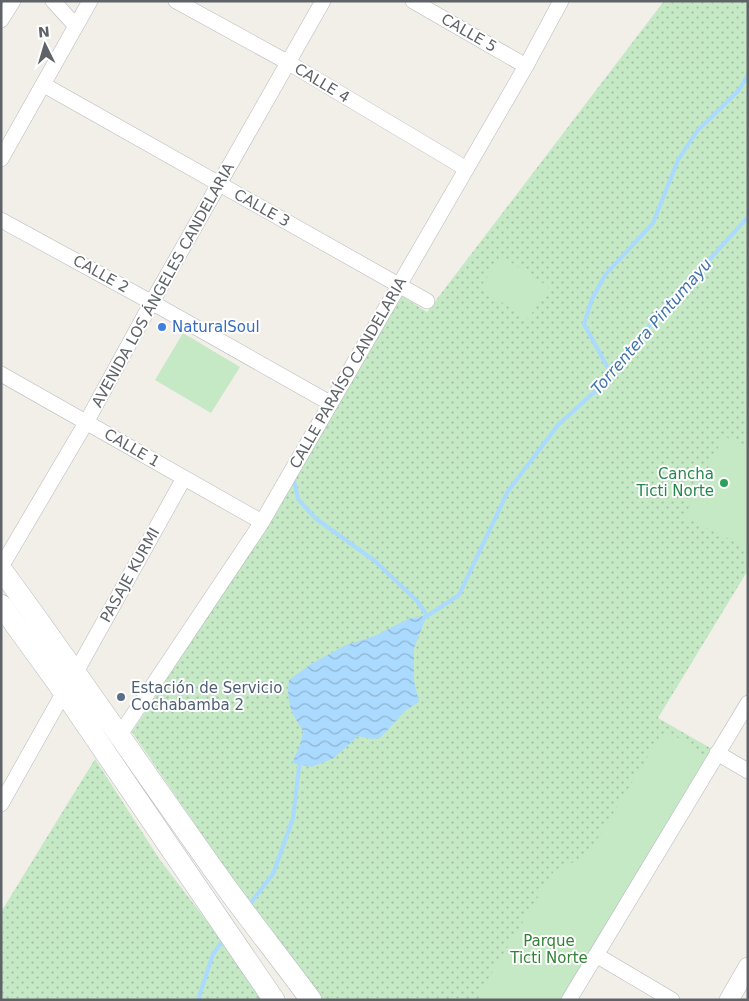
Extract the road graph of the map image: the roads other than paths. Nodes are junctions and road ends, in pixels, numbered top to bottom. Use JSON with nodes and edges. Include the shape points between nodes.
{"nodes":[{"id":1,"x":13,"y":1,"type":"edge"},
{"id":2,"x":53,"y":1,"type":"edge"},
{"id":3,"x":90,"y":1,"type":"edge"},
{"id":4,"x":176,"y":1,"type":"edge"},
{"id":5,"x":323,"y":1,"type":"edge"},
{"id":6,"x":413,"y":1,"type":"edge"},
{"id":7,"x":561,"y":1,"type":"edge"},
{"id":8,"x":1,"y":20,"type":"edge"},
{"id":9,"x":76,"y":25,"type":"junction"},
{"id":10,"x":289,"y":63,"type":"junction"},
{"id":11,"x":526,"y":66,"type":"junction"},
{"id":12,"x":44,"y":85,"type":"junction"},
{"id":13,"x":6,"y":141,"type":"edge"},
{"id":14,"x":1,"y":159,"type":"edge"},
{"id":15,"x":466,"y":168,"type":"junction"},
{"id":16,"x":220,"y":184,"type":"junction"},
{"id":17,"x":1,"y":220,"type":"edge"},
{"id":18,"x":399,"y":285,"type":"junction"},
{"id":19,"x":427,"y":301,"type":"dead end"},
{"id":20,"x":152,"y":302,"type":"junction"},
{"id":21,"x":1,"y":374,"type":"edge"},
{"id":22,"x":330,"y":403,"type":"junction"},
{"id":23,"x":87,"y":421,"type":"junction"},
{"id":24,"x":184,"y":478,"type":"junction"},
{"id":25,"x":262,"y":522,"type":"junction"},
{"id":26,"x":1,"y":568,"type":"edge"},
{"id":27,"x":1,"y":604,"type":"edge"},
{"id":28,"x":76,"y":672,"type":"junction"},
{"id":29,"x":64,"y":692,"type":"junction"},
{"id":30,"x":748,"y":703,"type":"edge"},
{"id":31,"x":119,"y":736,"type":"junction"},
{"id":32,"x":717,"y":753,"type":"junction"},
{"id":33,"x":748,"y":771,"type":"edge"},
{"id":34,"x":1,"y":804,"type":"edge"},
{"id":35,"x":596,"y":955,"type":"junction"},
{"id":36,"x":748,"y":967,"type":"edge"},
{"id":37,"x":274,"y":1000,"type":"edge"},
{"id":38,"x":311,"y":1000,"type":"edge"},
{"id":39,"x":570,"y":1000,"type":"edge"},
{"id":40,"x":672,"y":1000,"type":"edge"},
{"id":41,"x":729,"y":1000,"type":"edge"}],
"edges":[{"from":1,"to":8,"type":"street"},
{"from":2,"to":9,"type":"street"},
{"from":3,"to":9,"type":"street"},
{"from":4,"to":10,"type":"street","name":"CALLE 4"},
{"from":5,"to":10,"type":"street","name":"AVENIDA LOS ÁNGELES CANDELARIA"},
{"from":6,"to":11,"type":"street","name":"CALLE 5"},
{"from":7,"to":11,"type":"street","name":"CALLE PARAÍSO CANDELARIA"},
{"from":9,"to":12,"type":"street"},
{"from":10,"to":15,"type":"street","name":"CALLE 4"},
{"from":10,"to":16,"type":"street","name":"AVENIDA LOS ÁNGELES CANDELARIA"},
{"from":11,"to":15,"type":"street","name":"CALLE PARAÍSO CANDELARIA"},
{"from":12,"to":13,"type":"street"},
{"from":12,"to":16,"type":"street","name":"CALLE 3"},
{"from":13,"to":14,"type":"street"},
{"from":15,"to":18,"type":"street","name":"CALLE PARAÍSO CANDELARIA"},
{"from":16,"to":18,"type":"street","name":"CALLE 3"},
{"from":16,"to":20,"type":"street","name":"AVENIDA LOS ÁNGELES CANDELARIA"},
{"from":17,"to":20,"type":"street","name":"CALLE 2"},
{"from":18,"to":19,"type":"street","name":"CALLE 3"},
{"from":18,"to":22,"type":"street","name":"CALLE PARAÍSO CANDELARIA"},
{"from":20,"to":22,"type":"street","name":"CALLE 2"},
{"from":20,"to":23,"type":"street","name":"AVENIDA LOS ÁNGELES CANDELARIA"},
{"from":21,"to":23,"type":"street","name":"CALLE 1"},
{"from":22,"to":25,"type":"street","name":"CALLE PARAÍSO CANDELARIA"},
{"from":23,"to":24,"type":"street","name":"CALLE 1"},
{"from":23,"to":26,"type":"street","name":"AVENIDA LOS ÁNGELES CANDELARIA"},
{"from":24,"to":25,"type":"street","name":"CALLE 1"},
{"from":24,"to":28,"type":"street","name":"PASAJE KURMI"},
{"from":25,"to":31,"type":"street","name":"CALLE PARAÍSO CANDELARIA"},
{"from":26,"to":28,"type":"main road"},
{"from":27,"to":29,"type":"main road"},
{"from":28,"to":31,"type":"main road"},
{"from":29,"to":34,"type":"street"},
{"from":29,"to":37,"type":"main road"},
{"from":30,"to":32,"type":"street"},
{"from":31,"to":38,"type":"main road"},
{"from":32,"to":33,"type":"street"},
{"from":32,"to":35,"type":"street"},
{"from":35,"to":39,"type":"street"},
{"from":35,"to":40,"type":"street"},
{"from":36,"to":41,"type":"street"}]}
